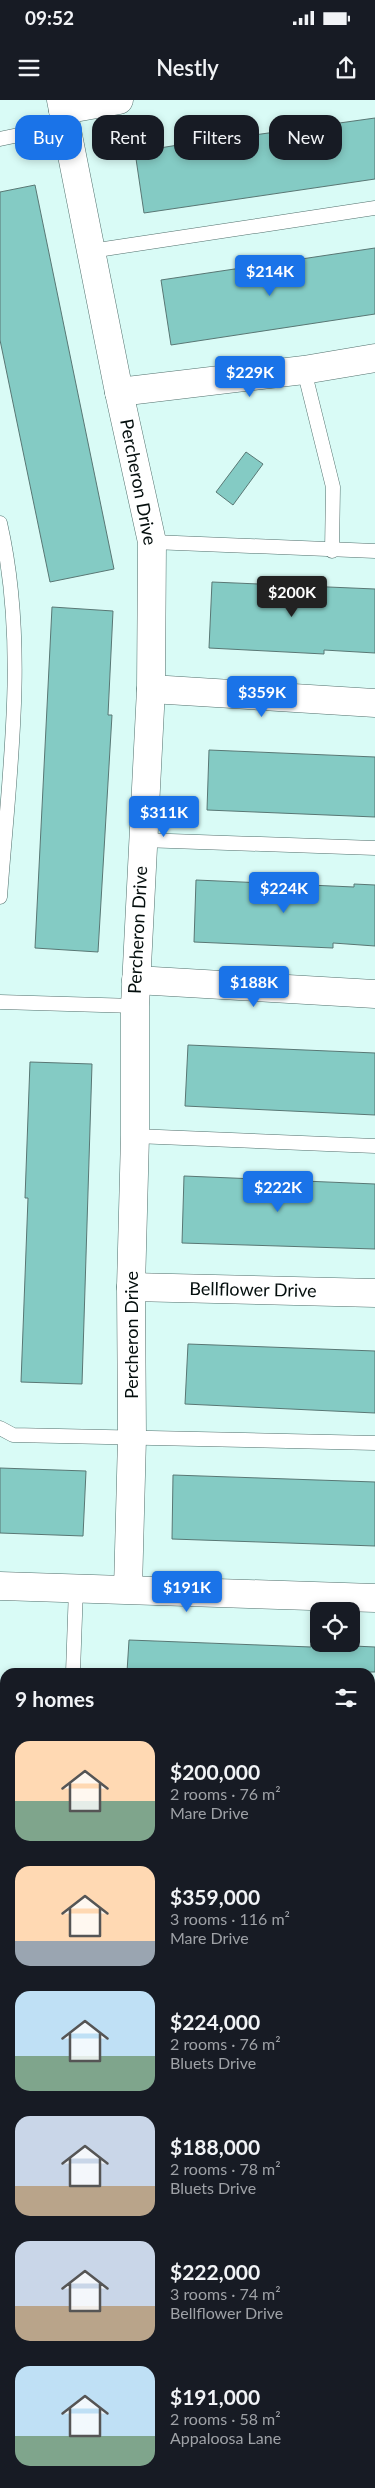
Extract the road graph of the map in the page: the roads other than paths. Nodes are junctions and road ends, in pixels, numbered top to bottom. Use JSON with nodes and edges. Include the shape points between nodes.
{"nodes":[{"id":1,"x":119,"y":100,"type":"edge"},
{"id":2,"x":64,"y":112,"type":"edge"},
{"id":3,"x":0,"y":139,"type":"edge"},
{"id":4,"x":375,"y":208,"type":"edge"},
{"id":5,"x":91,"y":251,"type":"junction"},
{"id":6,"x":375,"y":358,"type":"edge"},
{"id":7,"x":304,"y":370,"type":"junction"},
{"id":8,"x":119,"y":392,"type":"junction"},
{"id":9,"x":0,"y":523,"type":"edge"},
{"id":10,"x":152,"y":542,"type":"junction"},
{"id":11,"x":332,"y":551,"type":"junction"},
{"id":12,"x":375,"y":551,"type":"edge"},
{"id":13,"x":151,"y":689,"type":"junction"},
{"id":14,"x":375,"y":703,"type":"edge"},
{"id":15,"x":142,"y":840,"type":"junction"},
{"id":16,"x":375,"y":848,"type":"edge"},
{"id":17,"x":0,"y":897,"type":"edge"},
{"id":18,"x":136,"y":993,"type":"junction"},
{"id":19,"x":375,"y":994,"type":"edge"},
{"id":20,"x":0,"y":1002,"type":"edge"},
{"id":21,"x":136,"y":1136,"type":"junction"},
{"id":22,"x":375,"y":1146,"type":"edge"},
{"id":23,"x":131,"y":1287,"type":"junction"},
{"id":24,"x":375,"y":1293,"type":"edge"},
{"id":25,"x":0,"y":1428,"type":"edge"},
{"id":26,"x":132,"y":1438,"type":"junction"},
{"id":27,"x":375,"y":1442,"type":"edge"},
{"id":28,"x":0,"y":1586,"type":"edge"},
{"id":29,"x":76,"y":1588,"type":"junction"},
{"id":30,"x":128,"y":1589,"type":"junction"},
{"id":31,"x":375,"y":1598,"type":"edge"},
{"id":32,"x":73,"y":1668,"type":"edge"}],
"edges":[{"from":1,"to":2,"type":"street"},
{"from":2,"to":3,"type":"lane"},
{"from":2,"to":5,"type":"street","name":"Percheron Drive"},
{"from":4,"to":5,"type":"lane"},
{"from":5,"to":8,"type":"street","name":"Percheron Drive"},
{"from":6,"to":7,"type":"street"},
{"from":7,"to":8,"type":"street"},
{"from":7,"to":11,"type":"lane","via":[[333,487]]},
{"from":8,"to":10,"type":"street","name":"Percheron Drive"},
{"from":9,"to":17,"type":"lane","via":[[10,578],[16,673]]},
{"from":10,"to":11,"type":"lane"},
{"from":10,"to":13,"type":"street","name":"Percheron Drive"},
{"from":11,"to":12,"type":"lane"},
{"from":13,"to":14,"type":"street"},
{"from":13,"to":15,"type":"street","name":"Percheron Drive"},
{"from":15,"to":16,"type":"lane"},
{"from":15,"to":18,"type":"street","name":"Percheron Drive"},
{"from":18,"to":19,"type":"street"},
{"from":18,"to":20,"type":"lane"},
{"from":18,"to":21,"type":"street","name":"Percheron Drive"},
{"from":21,"to":22,"type":"lane"},
{"from":21,"to":23,"type":"street","name":"Percheron Drive"},
{"from":23,"to":24,"type":"street","name":"Bellflower Drive"},
{"from":23,"to":26,"type":"street","name":"Percheron Drive"},
{"from":25,"to":26,"type":"lane","via":[[13,1435]]},
{"from":26,"to":27,"type":"lane"},
{"from":26,"to":30,"type":"street","name":"Percheron Drive"},
{"from":28,"to":29,"type":"street"},
{"from":29,"to":30,"type":"street"},
{"from":29,"to":32,"type":"lane"},
{"from":30,"to":31,"type":"street"}]}
